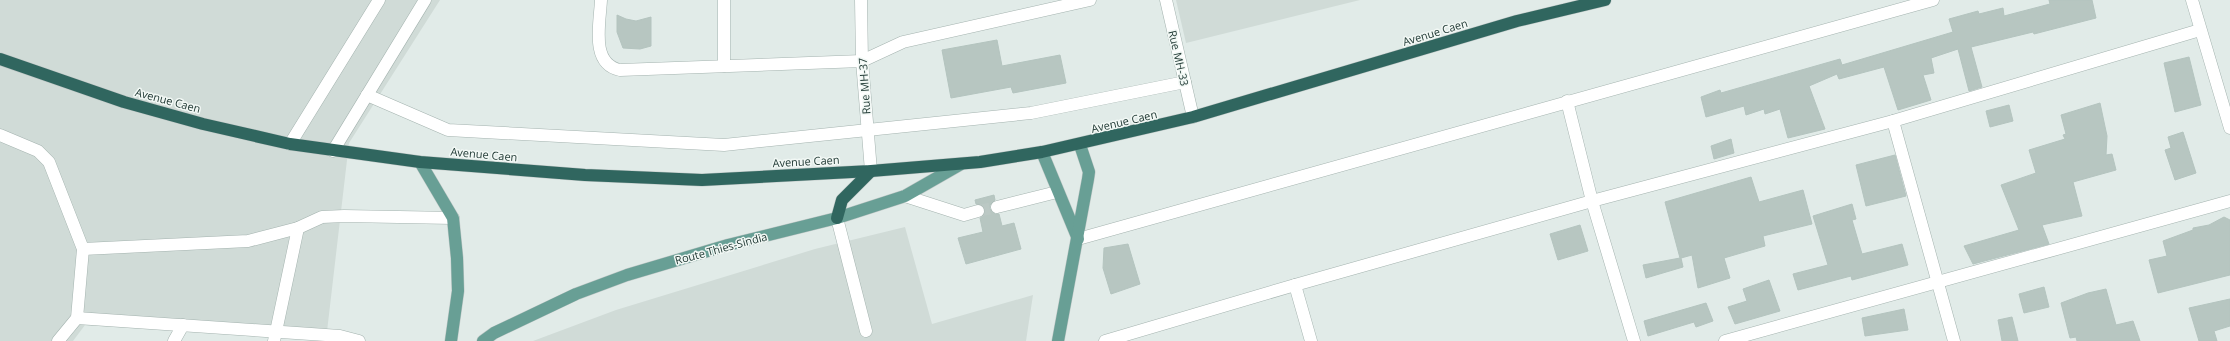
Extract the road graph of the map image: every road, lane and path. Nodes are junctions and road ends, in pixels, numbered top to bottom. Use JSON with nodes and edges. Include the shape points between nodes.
{"nodes":[{"id":1,"x":379,"y":0,"type":"edge"},
{"id":2,"x":425,"y":0,"type":"edge"},
{"id":3,"x":601,"y":0,"type":"edge"},
{"id":4,"x":724,"y":0,"type":"edge"},
{"id":5,"x":861,"y":0,"type":"edge"},
{"id":6,"x":1090,"y":0,"type":"edge"},
{"id":7,"x":1166,"y":0,"type":"edge"},
{"id":8,"x":1606,"y":0,"type":"edge"},
{"id":9,"x":1933,"y":0,"type":"edge"},
{"id":10,"x":2192,"y":0,"type":"edge"},
{"id":11,"x":2200,"y":30,"type":"junction"},
{"id":12,"x":0,"y":59,"type":"edge"},
{"id":13,"x":862,"y":61,"type":"junction"},
{"id":14,"x":724,"y":66,"type":"junction"},
{"id":15,"x":1185,"y":82,"type":"junction"},
{"id":16,"x":367,"y":95,"type":"junction"},
{"id":17,"x":1567,"y":101,"type":"junction"},
{"id":18,"x":1193,"y":117,"type":"junction"},
{"id":19,"x":1893,"y":121,"type":"junction"},
{"id":20,"x":2230,"y":128,"type":"edge"},
{"id":21,"x":868,"y":130,"type":"junction"},
{"id":22,"x":0,"y":135,"type":"edge"},
{"id":23,"x":290,"y":144,"type":"junction"},
{"id":24,"x":1080,"y":144,"type":"junction"},
{"id":25,"x":333,"y":151,"type":"junction"},
{"id":26,"x":1042,"y":152,"type":"junction"},
{"id":27,"x":420,"y":162,"type":"junction"},
{"id":28,"x":961,"y":164,"type":"junction"},
{"id":29,"x":871,"y":171,"type":"junction"},
{"id":30,"x":1057,"y":192,"type":"junction"},
{"id":31,"x":905,"y":196,"type":"junction"},
{"id":32,"x":2230,"y":201,"type":"edge"},
{"id":33,"x":1592,"y":202,"type":"junction"},
{"id":34,"x":997,"y":206,"type":"tunnel mouth"},
{"id":35,"x":978,"y":211,"type":"tunnel mouth"},
{"id":36,"x":453,"y":218,"type":"junction"},
{"id":37,"x":837,"y":218,"type":"junction"},
{"id":38,"x":298,"y":228,"type":"junction"},
{"id":39,"x":1078,"y":239,"type":"junction"},
{"id":40,"x":83,"y":249,"type":"junction"},
{"id":41,"x":1938,"y":282,"type":"junction"},
{"id":42,"x":1295,"y":285,"type":"junction"},
{"id":43,"x":77,"y":318,"type":"junction"},
{"id":44,"x":183,"y":325,"type":"junction"},
{"id":45,"x":866,"y":331,"type":"dead end"},
{"id":46,"x":275,"y":336,"type":"edge"},
{"id":47,"x":58,"y":341,"type":"edge"},
{"id":48,"x":174,"y":341,"type":"edge"},
{"id":49,"x":359,"y":341,"type":"edge"},
{"id":50,"x":451,"y":341,"type":"edge"},
{"id":51,"x":483,"y":341,"type":"edge"},
{"id":52,"x":1058,"y":341,"type":"edge"},
{"id":53,"x":1105,"y":341,"type":"edge"},
{"id":54,"x":1310,"y":341,"type":"edge"},
{"id":55,"x":1634,"y":341,"type":"edge"},
{"id":56,"x":1725,"y":341,"type":"edge"},
{"id":57,"x":1954,"y":341,"type":"edge"}],
"edges":[{"from":1,"to":23,"type":"street"},
{"from":2,"to":16,"type":"street"},
{"from":3,"to":14,"type":"street","via":[[600,52],[604,61],[611,67],[620,70]]},
{"from":4,"to":14,"type":"street"},
{"from":5,"to":13,"type":"street","name":"Rue MH-37"},
{"from":6,"to":13,"type":"street","via":[[903,42]]},
{"from":7,"to":15,"type":"street","name":"Rue MH-33"},
{"from":8,"to":18,"type":"highway","name":"Avenue Caen","via":[[1517,21]]},
{"from":9,"to":17,"type":"street"},
{"from":10,"to":11,"type":"street"},
{"from":11,"to":19,"type":"street"},
{"from":11,"to":20,"type":"street"},
{"from":12,"to":23,"type":"highway","name":"Avenue Caen","via":[[124,102]]},
{"from":13,"to":14,"type":"street"},
{"from":13,"to":21,"type":"street","name":"Rue MH-37"},
{"from":15,"to":18,"type":"street","name":"Rue MH-33"},
{"from":15,"to":21,"type":"street","via":[[1032,113]]},
{"from":16,"to":21,"type":"street","via":[[448,130],[724,145]]},
{"from":16,"to":25,"type":"street"},
{"from":17,"to":33,"type":"street"},
{"from":17,"to":39,"type":"street"},
{"from":18,"to":24,"type":"highway","name":"Avenue Caen"},
{"from":19,"to":33,"type":"street"},
{"from":19,"to":41,"type":"street"},
{"from":21,"to":29,"type":"street","name":"Rue MH-37"},
{"from":22,"to":40,"type":"street","via":[[38,150],[49,162]]},
{"from":23,"to":25,"type":"highway","name":"Avenue Caen"},
{"from":24,"to":26,"type":"highway","name":"Avenue Caen"},
{"from":24,"to":39,"type":"main road","via":[[1089,172]]},
{"from":25,"to":27,"type":"highway","name":"Avenue Caen"},
{"from":26,"to":28,"type":"highway","name":"Avenue Caen"},
{"from":26,"to":30,"type":"main road"},
{"from":27,"to":29,"type":"highway","name":"Avenue Caen","via":[[585,176],[702,180]]},
{"from":27,"to":36,"type":"main road"},
{"from":28,"to":29,"type":"highway","name":"Avenue Caen"},
{"from":28,"to":31,"type":"main road","name":"Route Thies-Sindia"},
{"from":29,"to":37,"type":"highway","via":[[842,200]]},
{"from":30,"to":34,"type":"street"},
{"from":30,"to":39,"type":"main road"},
{"from":31,"to":35,"type":"street","via":[[964,215]]},
{"from":31,"to":37,"type":"main road","name":"Route Thies-Sindia"},
{"from":32,"to":41,"type":"street"},
{"from":33,"to":42,"type":"street"},
{"from":33,"to":55,"type":"street"},
{"from":36,"to":38,"type":"street","via":[[322,217]]},
{"from":36,"to":50,"type":"main road","via":[[458,291]]},
{"from":37,"to":45,"type":"street"},
{"from":37,"to":51,"type":"main road","name":"Route Thies-Sindia","via":[[728,245],[628,274],[576,294],[494,333]]},
{"from":38,"to":40,"type":"street","via":[[248,241]]},
{"from":38,"to":46,"type":"street"},
{"from":39,"to":52,"type":"main road"},
{"from":40,"to":43,"type":"street"},
{"from":41,"to":56,"type":"street"},
{"from":41,"to":57,"type":"street"},
{"from":42,"to":53,"type":"street"},
{"from":42,"to":54,"type":"street"},
{"from":43,"to":44,"type":"street"},
{"from":43,"to":47,"type":"street"},
{"from":44,"to":46,"type":"street"},
{"from":44,"to":48,"type":"street"},
{"from":46,"to":49,"type":"street","via":[[340,336]]}]}
